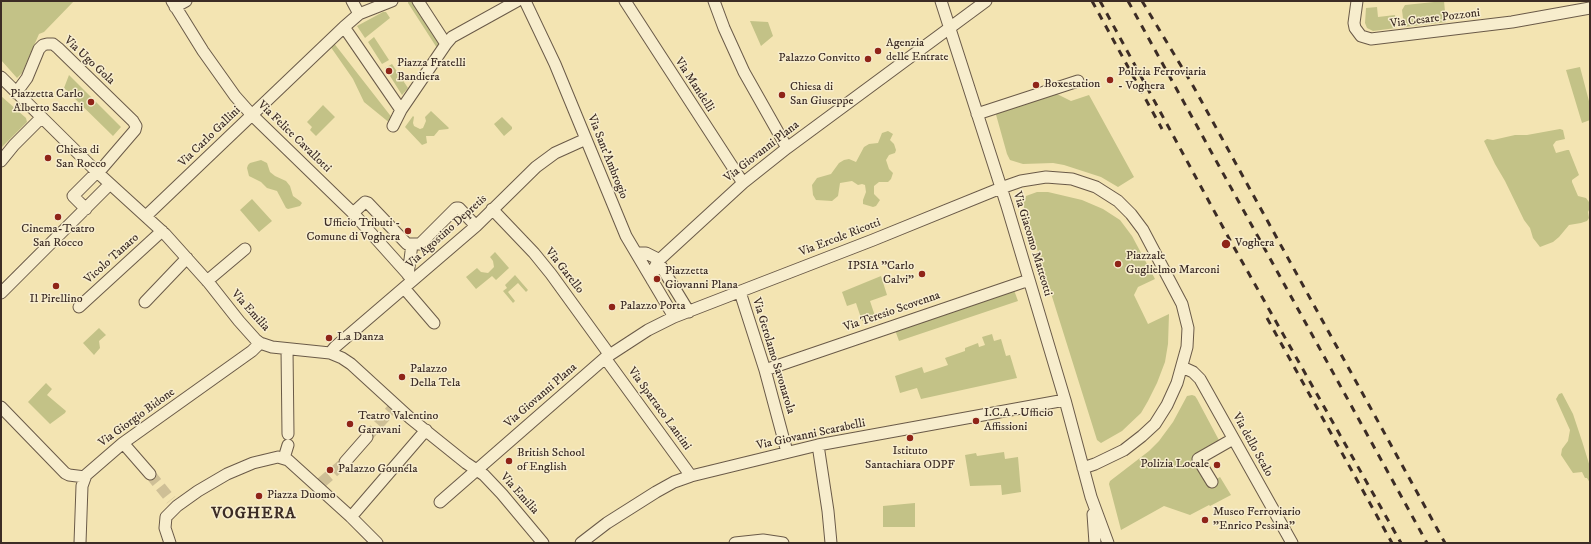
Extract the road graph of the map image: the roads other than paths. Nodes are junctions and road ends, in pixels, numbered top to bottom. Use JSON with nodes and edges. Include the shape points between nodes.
{"nodes":[{"id":1,"x":186,"y":1,"type":"edge"},
{"id":2,"x":352,"y":1,"type":"edge"},
{"id":3,"x":392,"y":1,"type":"edge"},
{"id":4,"x":418,"y":1,"type":"edge"},
{"id":5,"x":517,"y":1,"type":"edge"},
{"id":6,"x":525,"y":1,"type":"edge"},
{"id":7,"x":625,"y":1,"type":"edge"},
{"id":8,"x":714,"y":1,"type":"edge"},
{"id":9,"x":941,"y":1,"type":"edge"},
{"id":10,"x":986,"y":1,"type":"edge"},
{"id":11,"x":1358,"y":1,"type":"edge"},
{"id":12,"x":173,"y":4,"type":"edge"},
{"id":13,"x":1590,"y":8,"type":"edge"},
{"id":14,"x":359,"y":14,"type":"junction"},
{"id":15,"x":344,"y":27,"type":"junction"},
{"id":16,"x":950,"y":28,"type":"junction"},
{"id":17,"x":446,"y":44,"type":"junction"},
{"id":18,"x":1,"y":77,"type":"edge"},
{"id":19,"x":1078,"y":81,"type":"dead end"},
{"id":20,"x":16,"y":92,"type":"junction"},
{"id":21,"x":401,"y":110,"type":"junction"},
{"id":22,"x":252,"y":114,"type":"junction"},
{"id":23,"x":977,"y":114,"type":"junction"},
{"id":24,"x":41,"y":118,"type":"junction"},
{"id":25,"x":393,"y":126,"type":"dead end"},
{"id":26,"x":586,"y":139,"type":"junction"},
{"id":27,"x":787,"y":148,"type":"junction"},
{"id":28,"x":1,"y":161,"type":"edge"},
{"id":29,"x":97,"y":173,"type":"junction"},
{"id":30,"x":743,"y":182,"type":"junction"},
{"id":31,"x":110,"y":184,"type":"junction"},
{"id":32,"x":1001,"y":188,"type":"junction"},
{"id":33,"x":86,"y":209,"type":"junction"},
{"id":34,"x":492,"y":209,"type":"junction"},
{"id":35,"x":353,"y":213,"type":"junction"},
{"id":36,"x":146,"y":216,"type":"junction"},
{"id":37,"x":476,"y":226,"type":"junction"},
{"id":38,"x":162,"y":231,"type":"junction"},
{"id":39,"x":412,"y":244,"type":"junction"},
{"id":40,"x":245,"y":249,"type":"dead end"},
{"id":41,"x":636,"y":253,"type":"junction"},
{"id":42,"x":187,"y":258,"type":"junction"},
{"id":43,"x":658,"y":261,"type":"junction"},
{"id":44,"x":652,"y":280,"type":"junction"},
{"id":45,"x":1029,"y":280,"type":"junction"},
{"id":46,"x":207,"y":281,"type":"junction"},
{"id":47,"x":408,"y":281,"type":"junction"},
{"id":48,"x":740,"y":292,"type":"junction"},
{"id":49,"x":1,"y":293,"type":"edge"},
{"id":50,"x":145,"y":302,"type":"dead end"},
{"id":51,"x":79,"y":307,"type":"dead end"},
{"id":52,"x":689,"y":312,"type":"junction"},
{"id":53,"x":674,"y":317,"type":"junction"},
{"id":54,"x":434,"y":322,"type":"dead end"},
{"id":55,"x":260,"y":343,"type":"junction"},
{"id":56,"x":287,"y":349,"type":"junction"},
{"id":57,"x":330,"y":353,"type":"junction"},
{"id":58,"x":607,"y":356,"type":"junction"},
{"id":59,"x":1182,"y":367,"type":"junction"},
{"id":60,"x":765,"y":370,"type":"junction"},
{"id":61,"x":1064,"y":400,"type":"junction"},
{"id":62,"x":1,"y":407,"type":"edge"},
{"id":63,"x":426,"y":430,"type":"junction"},
{"id":64,"x":367,"y":437,"type":"tunnel mouth"},
{"id":65,"x":1233,"y":438,"type":"junction"},
{"id":66,"x":123,"y":443,"type":"junction"},
{"id":67,"x":818,"y":445,"type":"junction"},
{"id":68,"x":788,"y":452,"type":"junction"},
{"id":69,"x":284,"y":458,"type":"junction"},
{"id":70,"x":344,"y":462,"type":"tunnel mouth"},
{"id":71,"x":1083,"y":468,"type":"junction"},
{"id":72,"x":476,"y":470,"type":"junction"},
{"id":73,"x":150,"y":474,"type":"tunnel mouth"},
{"id":74,"x":691,"y":476,"type":"junction"},
{"id":75,"x":85,"y":477,"type":"junction"},
{"id":76,"x":1212,"y":482,"type":"dead end"},
{"id":77,"x":1091,"y":497,"type":"junction"},
{"id":78,"x":440,"y":502,"type":"dead end"},
{"id":79,"x":351,"y":517,"type":"junction"},
{"id":80,"x":538,"y":541,"type":"edge"},
{"id":81,"x":80,"y":543,"type":"edge"},
{"id":82,"x":169,"y":543,"type":"edge"},
{"id":83,"x":377,"y":543,"type":"edge"},
{"id":84,"x":581,"y":543,"type":"edge"},
{"id":85,"x":735,"y":543,"type":"edge"},
{"id":86,"x":783,"y":543,"type":"edge"},
{"id":87,"x":831,"y":543,"type":"edge"},
{"id":88,"x":1095,"y":543,"type":"edge"},
{"id":89,"x":1108,"y":543,"type":"edge"},
{"id":90,"x":1292,"y":543,"type":"edge"}],
"edges":[{"from":1,"to":12,"type":"street"},
{"from":2,"to":14,"type":"street"},
{"from":3,"to":14,"type":"street"},
{"from":4,"to":17,"type":"street"},
{"from":5,"to":17,"type":"street","via":[[452,37]]},
{"from":6,"to":26,"type":"street","name":"Via Sant'Ambrogio","via":[[556,64]]},
{"from":7,"to":30,"type":"street","name":"Via Mandelli"},
{"from":8,"to":27,"type":"street","via":[[744,72]]},
{"from":9,"to":16,"type":"street","name":"Via Giacomo Matteotti"},
{"from":10,"to":16,"type":"street","name":"Via Giovanni Plana"},
{"from":11,"to":13,"type":"street","name":"Via Cesare Pozzoni","via":[[1354,23],[1356,31],[1364,38],[1371,39],[1512,22]]},
{"from":12,"to":22,"type":"street","name":"Via Felice Cavallotti","via":[[223,80]]},
{"from":14,"to":15,"type":"street"},
{"from":15,"to":21,"type":"street"},
{"from":15,"to":22,"type":"street","name":"Via Carlo Gallini"},
{"from":16,"to":23,"type":"street","name":"Via Giacomo Matteotti"},
{"from":16,"to":27,"type":"street","name":"Via Giovanni Plana"},
{"from":17,"to":21,"type":"street"},
{"from":18,"to":20,"type":"street","name":"Via Emilia"},
{"from":19,"to":23,"type":"street"},
{"from":20,"to":24,"type":"street","name":"Via Emilia"},
{"from":20,"to":29,"type":"street","name":"Via Ugo Gola","via":[[27,78],[39,49],[43,45],[53,44],[134,120],[135,130]]},
{"from":21,"to":25,"type":"street"},
{"from":22,"to":35,"type":"street","name":"Via Felice Cavallotti"},
{"from":22,"to":36,"type":"street","name":"Via Carlo Gallini"},
{"from":23,"to":32,"type":"street","name":"Via Giacomo Matteotti"},
{"from":24,"to":28,"type":"street"},
{"from":24,"to":29,"type":"street","name":"Via Emilia"},
{"from":26,"to":34,"type":"street","name":"Via Agostino Depretis","via":[[546,158]]},
{"from":26,"to":41,"type":"street","name":"Via Sant'Ambrogio","via":[[626,236]]},
{"from":27,"to":30,"type":"street","name":"Via Giovanni Plana"},
{"from":29,"to":31,"type":"street","name":"Via Emilia"},
{"from":29,"to":33,"type":"street","via":[[74,196]]},
{"from":30,"to":43,"type":"street","name":"Via Giovanni Plana"},
{"from":31,"to":33,"type":"street"},
{"from":31,"to":36,"type":"street","name":"Via Emilia"},
{"from":32,"to":45,"type":"street","name":"Via Giacomo Matteotti"},
{"from":32,"to":48,"type":"street","name":"Via Ercole Ricotti"},
{"from":32,"to":59,"type":"street","via":[[1034,178],[1059,177],[1096,187],[1125,207],[1143,230],[1183,306],[1188,328]]},
{"from":33,"to":49,"type":"street"},
{"from":34,"to":37,"type":"street","name":"Via Agostino Depretis"},
{"from":34,"to":58,"type":"street","name":"Via Garello","via":[[551,274]]},
{"from":35,"to":39,"type":"street","via":[[365,202],[368,203],[407,244]]},
{"from":35,"to":47,"type":"street","name":"Via Felice Cavallotti"},
{"from":36,"to":38,"type":"street","name":"Via Emilia"},
{"from":37,"to":39,"type":"street","via":[[459,208],[456,208],[420,244]]},
{"from":37,"to":47,"type":"street","name":"Via Agostino Depretis"},
{"from":38,"to":42,"type":"street","name":"Via Emilia"},
{"from":38,"to":51,"type":"street","name":"Vicolo Tanaro"},
{"from":39,"to":47,"type":"street"},
{"from":40,"to":46,"type":"street"},
{"from":41,"to":43,"type":"street","via":[[650,254]]},
{"from":41,"to":44,"type":"street","name":"Via Sant'Ambrogio"},
{"from":42,"to":46,"type":"street","name":"Via Emilia"},
{"from":42,"to":50,"type":"street"},
{"from":43,"to":44,"type":"street"},
{"from":43,"to":52,"type":"street"},
{"from":44,"to":53,"type":"street","name":"Via Sant'Ambrogio"},
{"from":45,"to":60,"type":"street","name":"Via Teresio Scovenna"},
{"from":45,"to":61,"type":"street","name":"Via Giacomo Matteotti"},
{"from":46,"to":55,"type":"street","name":"Via Emilia"},
{"from":47,"to":54,"type":"street","name":"Via Felice Cavallotti"},
{"from":47,"to":57,"type":"street","name":"Via Agostino Depretis"},
{"from":48,"to":52,"type":"street","name":"Via Ercole Ricotti"},
{"from":48,"to":60,"type":"street","name":"Via Gerolamo Savonarola"},
{"from":52,"to":53,"type":"street","name":"Via Giovanni Plana"},
{"from":53,"to":58,"type":"street","name":"Via Giovanni Plana"},
{"from":55,"to":56,"type":"street","name":"Via Emilia"},
{"from":55,"to":66,"type":"street","name":"Via Giorgio Bidone"},
{"from":56,"to":57,"type":"street","name":"Via Emilia"},
{"from":56,"to":69,"type":"street","via":[[288,439]]},
{"from":57,"to":63,"type":"street","name":"Via Emilia","via":[[351,364],[394,407]]},
{"from":58,"to":72,"type":"street","name":"Via Giovanni Plana"},
{"from":58,"to":74,"type":"street","name":"Via Spartaco Lantini"},
{"from":59,"to":65,"type":"street","name":"Via dello Scalo","via":[[1200,379]]},
{"from":59,"to":71,"type":"street","via":[[1167,405],[1155,424],[1124,450]]},
{"from":60,"to":68,"type":"street","name":"Via Gerolamo Savonarola"},
{"from":61,"to":67,"type":"street","name":"Via Giovanni Scarabelli"},
{"from":61,"to":71,"type":"street","name":"Via Giacomo Matteotti"},
{"from":62,"to":75,"type":"street","via":[[65,473]]},
{"from":63,"to":72,"type":"street","name":"Via Emilia"},
{"from":63,"to":79,"type":"street"},
{"from":64,"to":70,"type":"street"},
{"from":65,"to":76,"type":"street","via":[[1198,459]]},
{"from":65,"to":90,"type":"street","name":"Via dello Scalo"},
{"from":66,"to":73,"type":"street"},
{"from":66,"to":75,"type":"street","name":"Via Giorgio Bidone"},
{"from":67,"to":68,"type":"street","name":"Via Giovanni Scarabelli"},
{"from":67,"to":87,"type":"street"},
{"from":68,"to":74,"type":"street","name":"Via Giovanni Scarabelli"},
{"from":69,"to":79,"type":"street","via":[[319,485]]},
{"from":69,"to":82,"type":"street","via":[[254,463],[227,474],[174,503],[166,518],[165,528]]},
{"from":71,"to":77,"type":"street","name":"Via Giacomo Matteotti"},
{"from":72,"to":78,"type":"street","name":"Via Giovanni Plana"},
{"from":72,"to":80,"type":"street","name":"Via Emilia","via":[[502,494]]},
{"from":74,"to":84,"type":"street","name":"Via Giovanni Scarabelli","via":[[656,492]]},
{"from":75,"to":81,"type":"street","via":[[82,486]]},
{"from":77,"to":88,"type":"street","name":"Via Giacomo Matteotti"},
{"from":77,"to":89,"type":"street","name":"Via Giacomo Matteotti"},
{"from":79,"to":83,"type":"street"},
{"from":85,"to":86,"type":"street","via":[[763,540]]}]}
